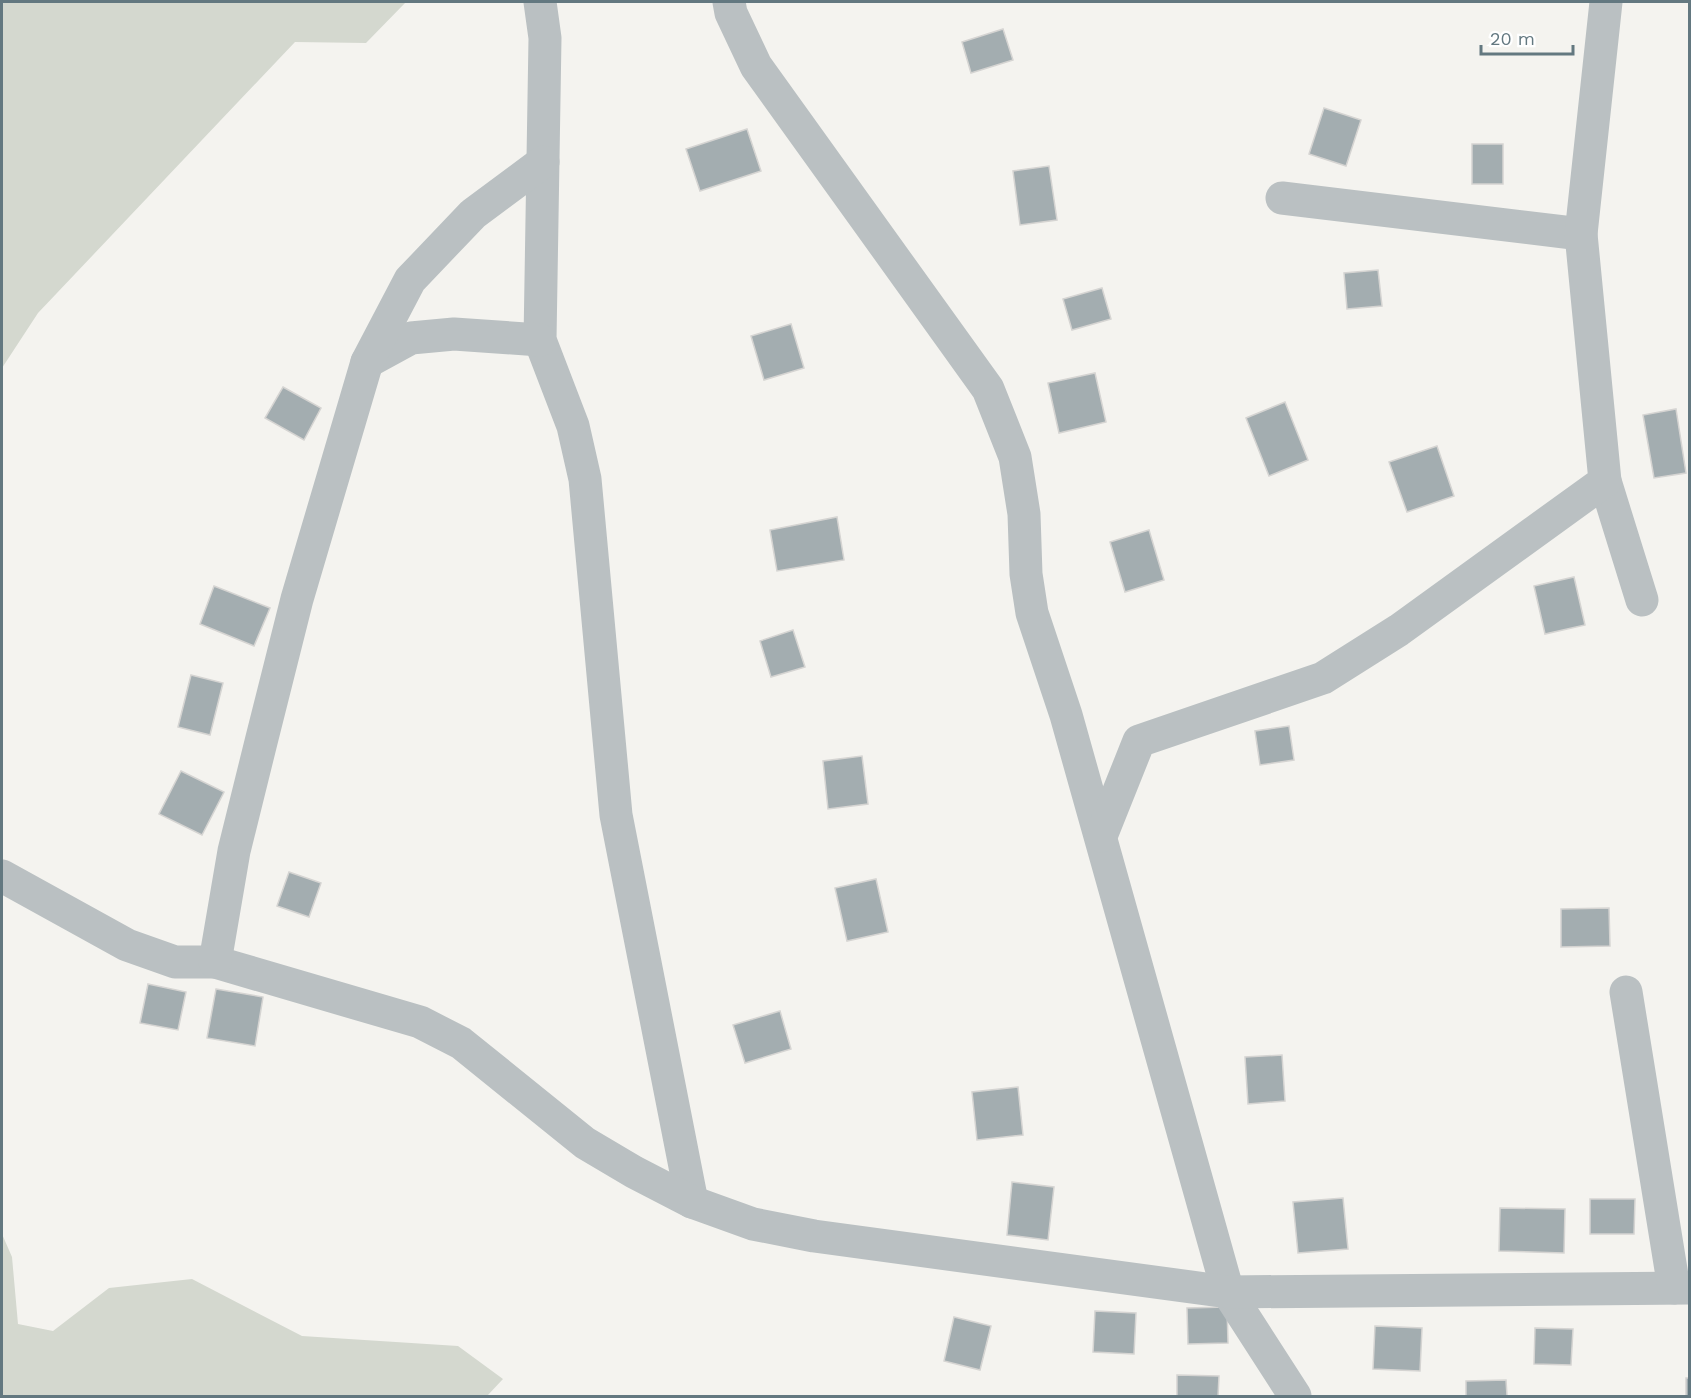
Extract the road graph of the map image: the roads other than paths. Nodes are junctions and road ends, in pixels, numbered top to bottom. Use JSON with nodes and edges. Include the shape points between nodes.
{"nodes":[{"id":1,"x":540,"y":2,"type":"edge"},
{"id":2,"x":729,"y":2,"type":"edge"},
{"id":3,"x":1606,"y":2,"type":"edge"},
{"id":4,"x":543,"y":162,"type":"junction"},
{"id":5,"x":1282,"y":198,"type":"dead end"},
{"id":6,"x":1581,"y":234,"type":"junction"},
{"id":7,"x":540,"y":340,"type":"junction"},
{"id":8,"x":367,"y":362,"type":"junction"},
{"id":9,"x":1605,"y":482,"type":"junction"},
{"id":10,"x":1642,"y":600,"type":"dead end"},
{"id":11,"x":1101,"y":836,"type":"junction"},
{"id":12,"x":2,"y":876,"type":"edge"},
{"id":13,"x":215,"y":962,"type":"junction"},
{"id":14,"x":1626,"y":993,"type":"dead end"},
{"id":15,"x":692,"y":1202,"type":"junction"},
{"id":16,"x":1682,"y":1288,"type":"edge"},
{"id":17,"x":1228,"y":1292,"type":"junction"},
{"id":18,"x":1295,"y":1396,"type":"edge"}],
"edges":[{"from":1,"to":4,"type":"street","via":[[545,38]]},
{"from":2,"to":11,"type":"street","via":[[756,66],[988,389],[1015,458],[1032,613]]},
{"from":3,"to":6,"type":"street"},
{"from":4,"to":7,"type":"street"},
{"from":4,"to":8,"type":"street","via":[[473,214],[410,280]]},
{"from":5,"to":6,"type":"street"},
{"from":6,"to":9,"type":"street"},
{"from":7,"to":8,"type":"street","via":[[454,334],[411,338]]},
{"from":7,"to":15,"type":"street","via":[[573,426],[585,479],[616,815]]},
{"from":8,"to":13,"type":"street","via":[[297,599],[263,731],[234,851]]},
{"from":9,"to":10,"type":"street"},
{"from":9,"to":11,"type":"street","via":[[1399,630],[1323,678],[1139,741]]},
{"from":11,"to":17,"type":"street"},
{"from":12,"to":13,"type":"street","via":[[128,945],[175,962]]},
{"from":13,"to":15,"type":"street","via":[[420,1022],[461,1043],[585,1143]]},
{"from":14,"to":16,"type":"street"},
{"from":15,"to":17,"type":"street","via":[[753,1224],[813,1236]]},
{"from":16,"to":17,"type":"street"},
{"from":17,"to":18,"type":"street"}]}
